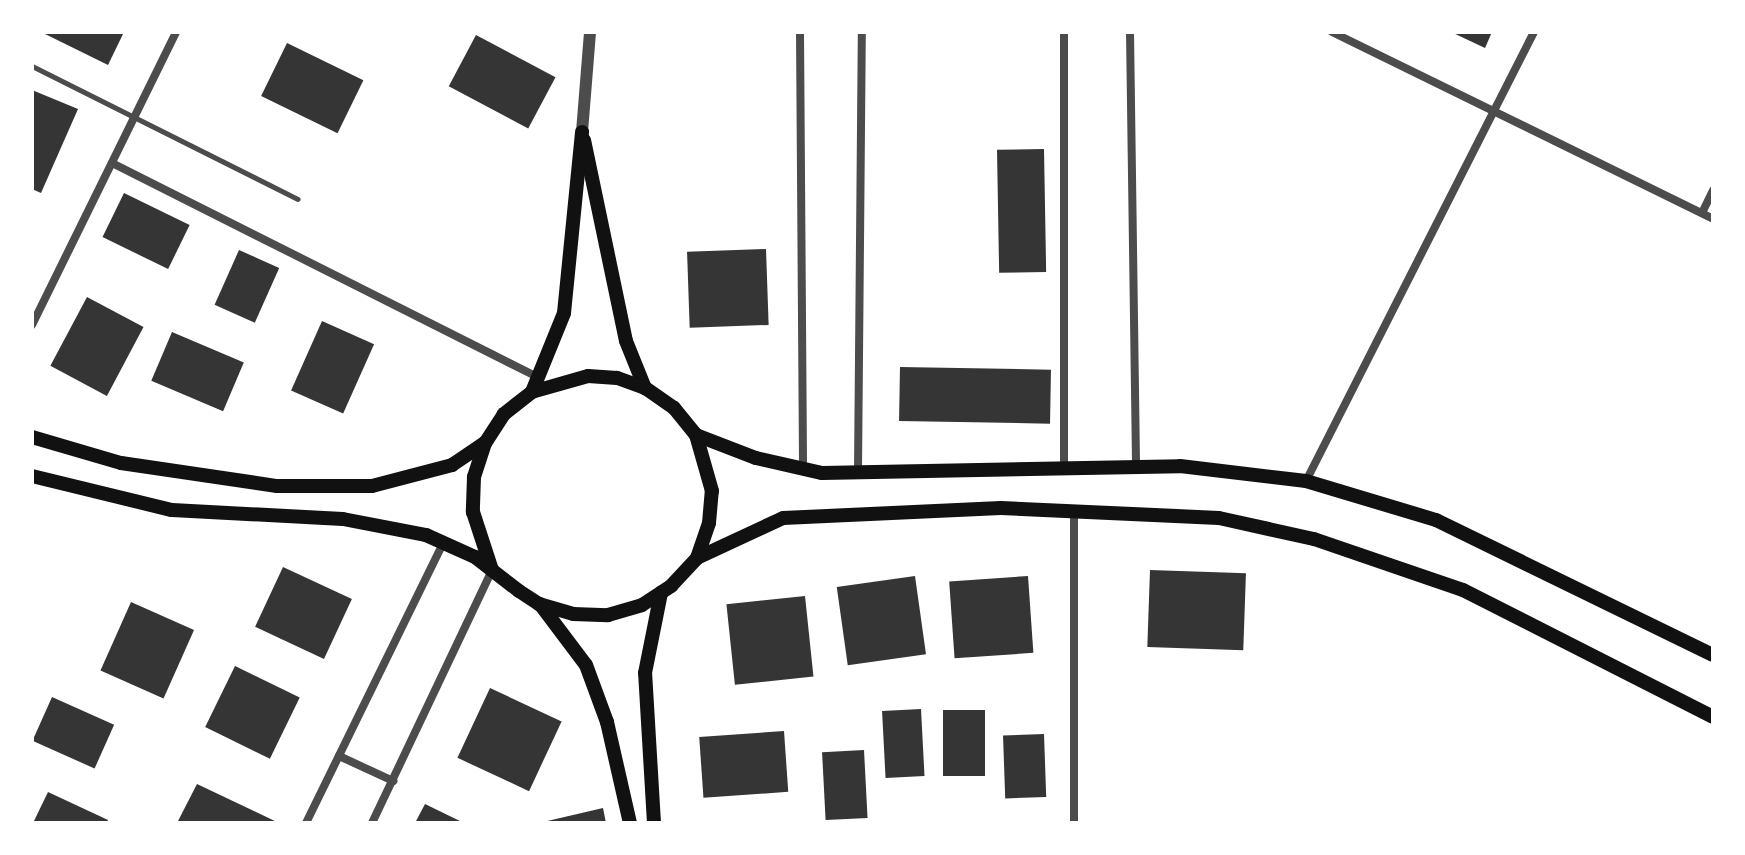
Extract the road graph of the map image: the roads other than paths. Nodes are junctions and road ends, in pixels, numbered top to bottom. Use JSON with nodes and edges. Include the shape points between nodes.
{"nodes":[{"id":1,"x":176,"y":32,"type":"edge"},
{"id":2,"x":590,"y":32,"type":"edge"},
{"id":3,"x":800,"y":32,"type":"edge"},
{"id":4,"x":862,"y":32,"type":"edge"},
{"id":5,"x":1064,"y":32,"type":"edge"},
{"id":6,"x":1130,"y":32,"type":"edge"},
{"id":7,"x":1332,"y":32,"type":"edge"},
{"id":8,"x":1534,"y":32,"type":"edge"},
{"id":9,"x":32,"y":66,"type":"edge"},
{"id":10,"x":1495,"y":112,"type":"junction"},
{"id":11,"x":134,"y":119,"type":"junction"},
{"id":12,"x":582,"y":132,"type":"junction"},
{"id":13,"x":112,"y":163,"type":"junction"},
{"id":14,"x":1713,"y":190,"type":"edge"},
{"id":15,"x":298,"y":199,"type":"dead end"},
{"id":16,"x":1702,"y":213,"type":"junction"},
{"id":17,"x":1713,"y":219,"type":"edge"},
{"id":18,"x":32,"y":325,"type":"edge"},
{"id":19,"x":540,"y":378,"type":"junction"},
{"id":20,"x":645,"y":388,"type":"junction"},
{"id":21,"x":532,"y":392,"type":"junction"},
{"id":22,"x":696,"y":435,"type":"junction"},
{"id":23,"x":32,"y":437,"type":"edge"},
{"id":24,"x":485,"y":443,"type":"junction"},
{"id":25,"x":1136,"y":467,"type":"junction"},
{"id":26,"x":803,"y":469,"type":"junction"},
{"id":27,"x":1064,"y":469,"type":"junction"},
{"id":28,"x":858,"y":471,"type":"junction"},
{"id":29,"x":32,"y":476,"type":"edge"},
{"id":30,"x":1306,"y":481,"type":"junction"},
{"id":31,"x":1074,"y":509,"type":"junction"},
{"id":32,"x":445,"y":541,"type":"junction"},
{"id":33,"x":697,"y":558,"type":"junction"},
{"id":34,"x":492,"y":570,"type":"junction"},
{"id":35,"x":661,"y":593,"type":"junction"},
{"id":36,"x":539,"y":604,"type":"junction"},
{"id":37,"x":1713,"y":655,"type":"edge"},
{"id":38,"x":1713,"y":717,"type":"edge"},
{"id":39,"x":339,"y":756,"type":"junction"},
{"id":40,"x":393,"y":781,"type":"junction"},
{"id":41,"x":306,"y":823,"type":"edge"},
{"id":42,"x":372,"y":823,"type":"edge"},
{"id":43,"x":630,"y":823,"type":"edge"},
{"id":44,"x":654,"y":823,"type":"edge"},
{"id":45,"x":1074,"y":823,"type":"edge"}],
"edges":[{"from":1,"to":11,"type":"street"},
{"from":2,"to":12,"type":"street"},
{"from":3,"to":26,"type":"street"},
{"from":4,"to":28,"type":"street"},
{"from":5,"to":27,"type":"street"},
{"from":6,"to":25,"type":"street"},
{"from":7,"to":10,"type":"street"},
{"from":8,"to":10,"type":"street"},
{"from":9,"to":11,"type":"lane"},
{"from":10,"to":16,"type":"street"},
{"from":10,"to":30,"type":"street"},
{"from":11,"to":13,"type":"street"},
{"from":11,"to":15,"type":"lane"},
{"from":12,"to":19,"type":"main road","via":[[564,313]]},
{"from":12,"to":20,"type":"main road","via":[[617,304]]},
{"from":13,"to":18,"type":"street"},
{"from":13,"to":19,"type":"street"},
{"from":14,"to":16,"type":"street"},
{"from":16,"to":17,"type":"street"},
{"from":19,"to":21,"type":"main road"},
{"from":20,"to":21,"type":"main road","via":[[588,376]]},
{"from":20,"to":22,"type":"main road","via":[[674,408]]},
{"from":21,"to":24,"type":"main road","via":[[504,414]]},
{"from":22,"to":26,"type":"main road"},
{"from":22,"to":33,"type":"main road","via":[[712,491],[709,523]]},
{"from":23,"to":24,"type":"main road","via":[[121,463],[277,486],[372,486],[452,465]]},
{"from":24,"to":34,"type":"main road","via":[[474,477],[473,512]]},
{"from":25,"to":27,"type":"main road"},
{"from":25,"to":30,"type":"main road","via":[[1180,466]]},
{"from":26,"to":28,"type":"main road"},
{"from":27,"to":28,"type":"main road"},
{"from":29,"to":32,"type":"main road","via":[[172,510],[343,519]]},
{"from":30,"to":37,"type":"main road","via":[[1436,520]]},
{"from":31,"to":33,"type":"main road","via":[[783,518]]},
{"from":31,"to":38,"type":"main road","via":[[1219,518],[1389,562],[1463,590]]},
{"from":31,"to":45,"type":"street"},
{"from":32,"to":34,"type":"main road"},
{"from":32,"to":39,"type":"street"},
{"from":33,"to":35,"type":"main road"},
{"from":34,"to":36,"type":"main road"},
{"from":34,"to":40,"type":"street"},
{"from":35,"to":36,"type":"main road","via":[[608,615],[573,614]]},
{"from":35,"to":44,"type":"main road","via":[[645,673]]},
{"from":36,"to":43,"type":"main road","via":[[586,665],[607,722]]},
{"from":39,"to":40,"type":"street"},
{"from":39,"to":41,"type":"street"},
{"from":40,"to":42,"type":"street"}]}
